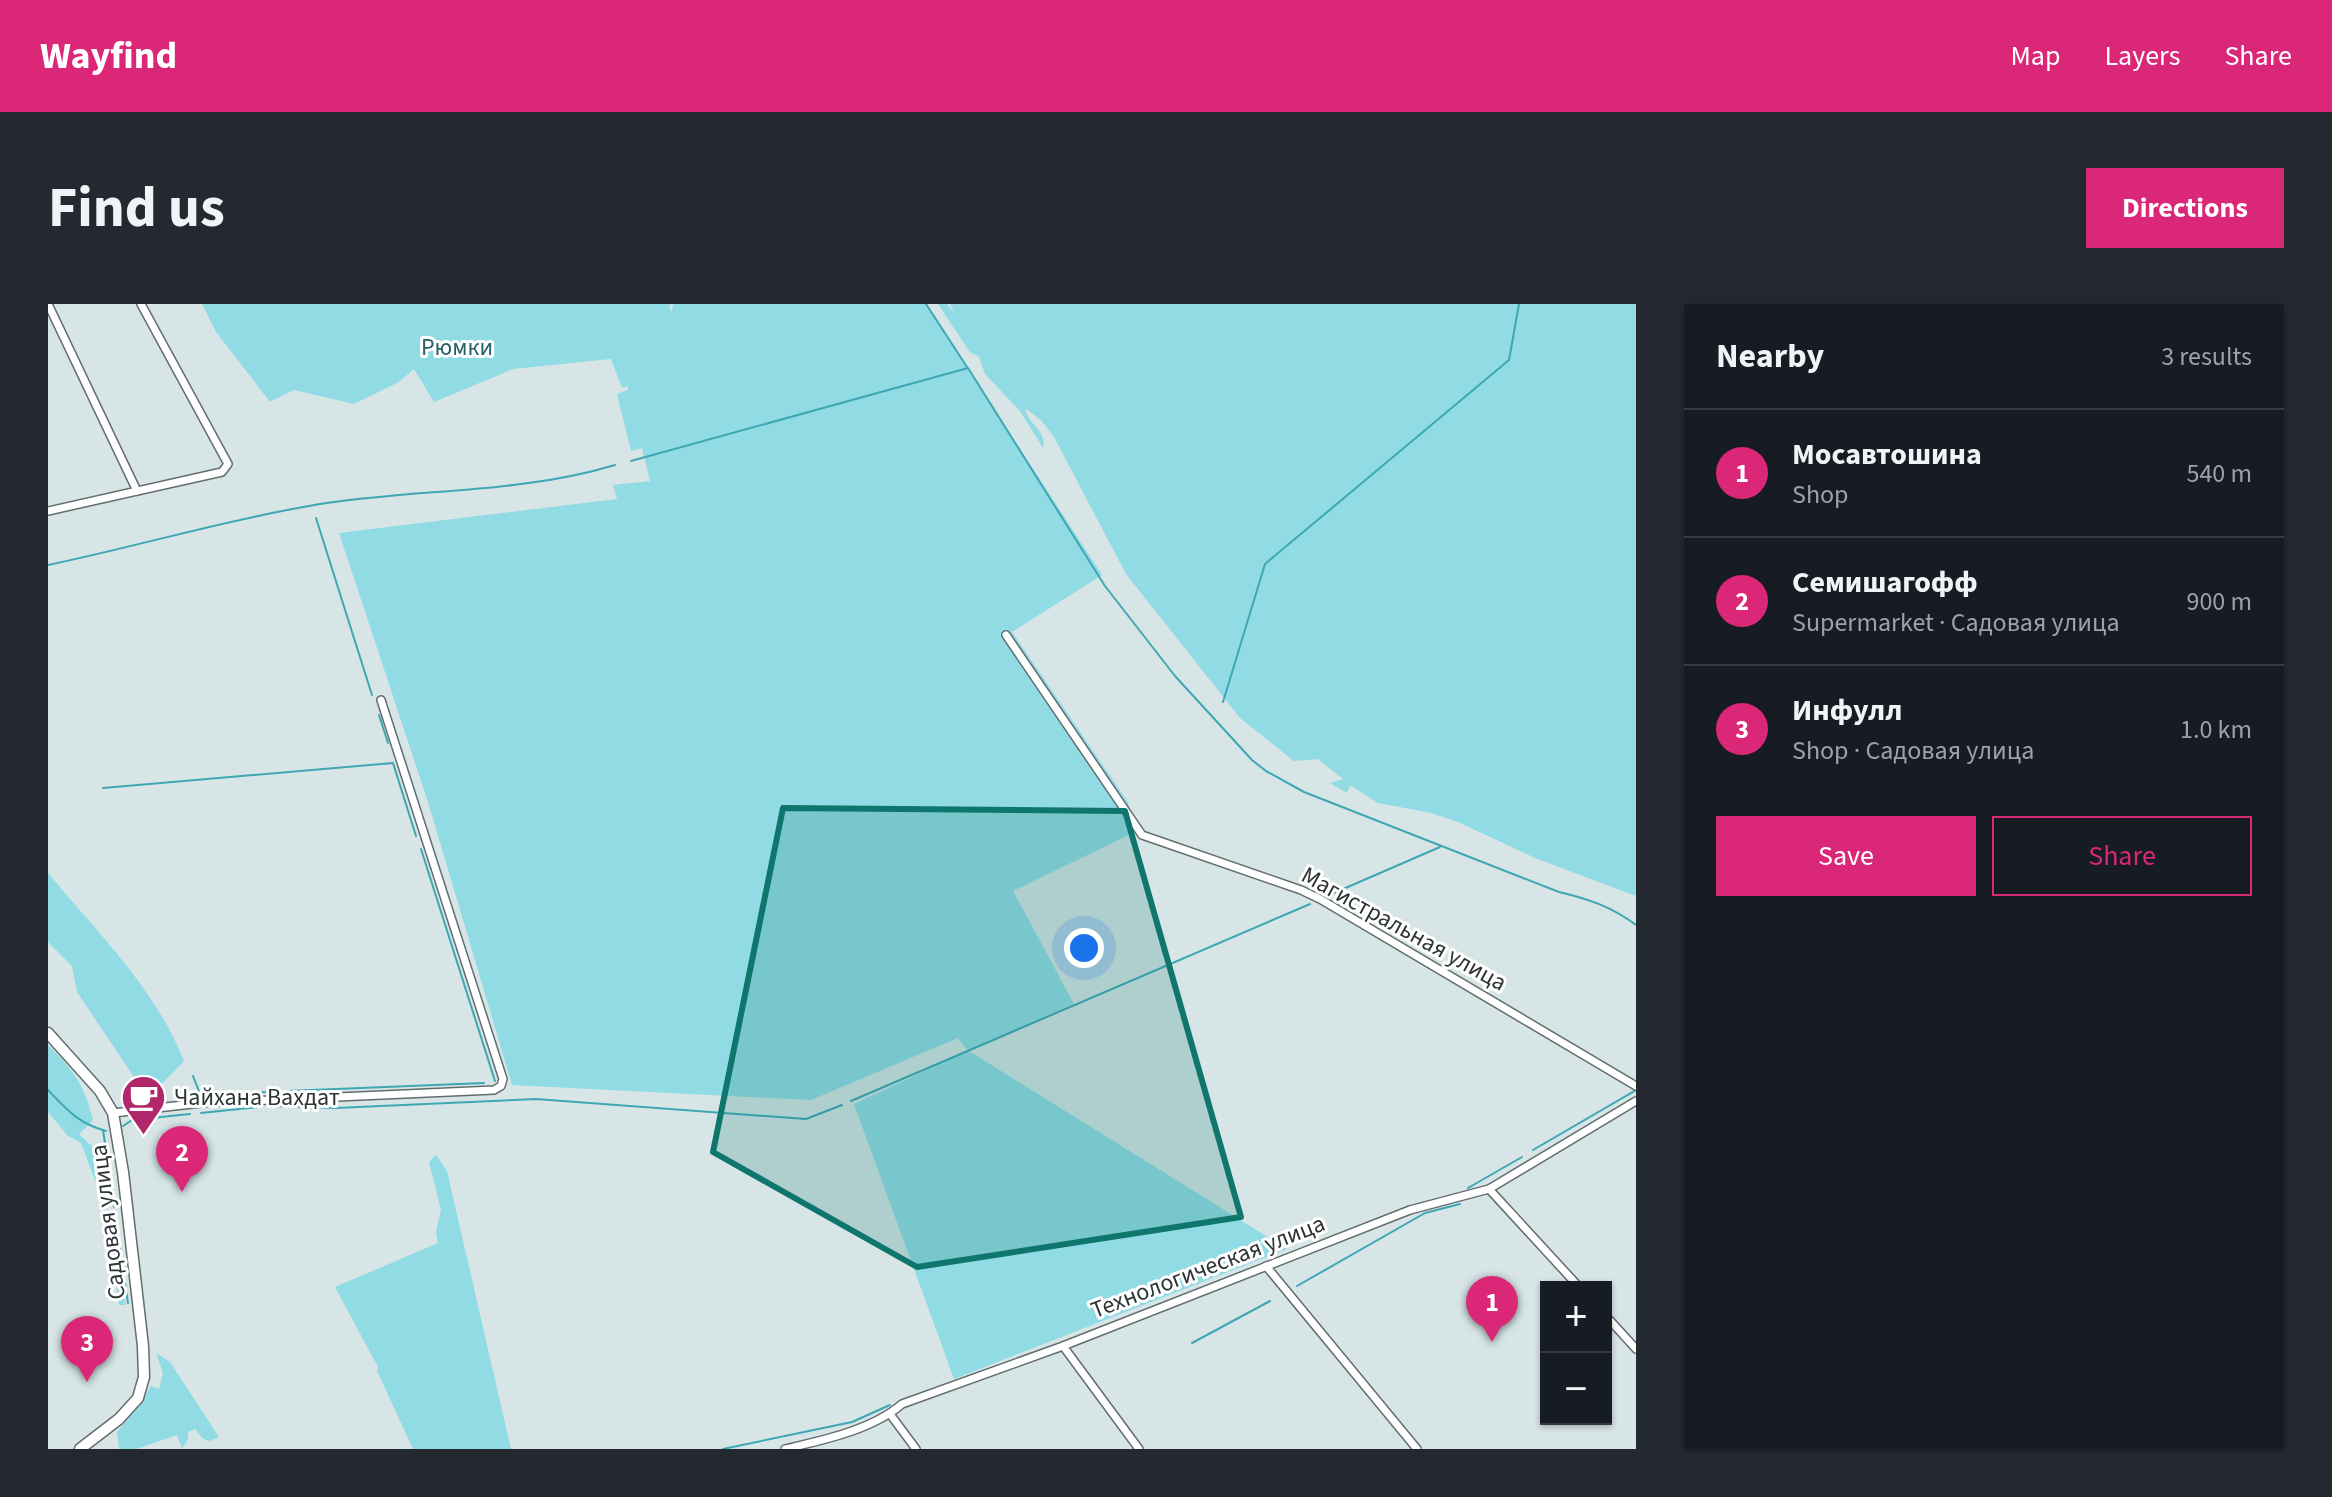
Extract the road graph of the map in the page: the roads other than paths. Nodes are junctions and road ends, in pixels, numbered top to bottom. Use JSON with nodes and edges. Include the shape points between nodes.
{"nodes":[{"id":1,"x":48,"y":304,"type":"edge"},
{"id":2,"x":141,"y":304,"type":"edge"},
{"id":3,"x":137,"y":491,"type":"junction"},
{"id":4,"x":48,"y":511,"type":"edge"},
{"id":5,"x":1006,"y":635,"type":"dead end"},
{"id":6,"x":381,"y":700,"type":"dead end"},
{"id":7,"x":48,"y":1033,"type":"edge"},
{"id":8,"x":1636,"y":1086,"type":"edge"},
{"id":9,"x":1636,"y":1101,"type":"edge"},
{"id":10,"x":113,"y":1113,"type":"junction"},
{"id":11,"x":1489,"y":1189,"type":"junction"},
{"id":12,"x":1266,"y":1266,"type":"junction"},
{"id":13,"x":1573,"y":1281,"type":"edge"},
{"id":14,"x":1612,"y":1323,"type":"edge"},
{"id":15,"x":1063,"y":1346,"type":"junction"},
{"id":16,"x":1636,"y":1349,"type":"edge"},
{"id":17,"x":890,"y":1414,"type":"junction"},
{"id":18,"x":80,"y":1449,"type":"edge"},
{"id":19,"x":785,"y":1449,"type":"edge"},
{"id":20,"x":916,"y":1449,"type":"edge"},
{"id":21,"x":1139,"y":1449,"type":"edge"},
{"id":22,"x":1417,"y":1449,"type":"edge"}],
"edges":[{"from":1,"to":3,"type":"street"},
{"from":2,"to":3,"type":"street","via":[[228,464],[222,472]]},
{"from":3,"to":4,"type":"street"},
{"from":5,"to":8,"type":"street","name":"Магистральная улица","via":[[1142,835],[1320,899]]},
{"from":6,"to":10,"type":"street","via":[[501,1086]]},
{"from":7,"to":10,"type":"main road","name":"Садовая улица"},
{"from":9,"to":11,"type":"street","name":"Технологическая улица"},
{"from":10,"to":18,"type":"main road","name":"Садовая улица","via":[[144,1377],[133,1406]]},
{"from":11,"to":12,"type":"street","name":"Технологическая улица","via":[[1410,1210]]},
{"from":11,"to":13,"type":"street"},
{"from":12,"to":15,"type":"street","name":"Технологическая улица"},
{"from":12,"to":22,"type":"street"},
{"from":14,"to":16,"type":"street"},
{"from":15,"to":17,"type":"street","name":"Технологическая улица","via":[[902,1404]]},
{"from":15,"to":21,"type":"street"},
{"from":17,"to":19,"type":"street","name":"Технологическая улица"},
{"from":17,"to":20,"type":"street"}]}
